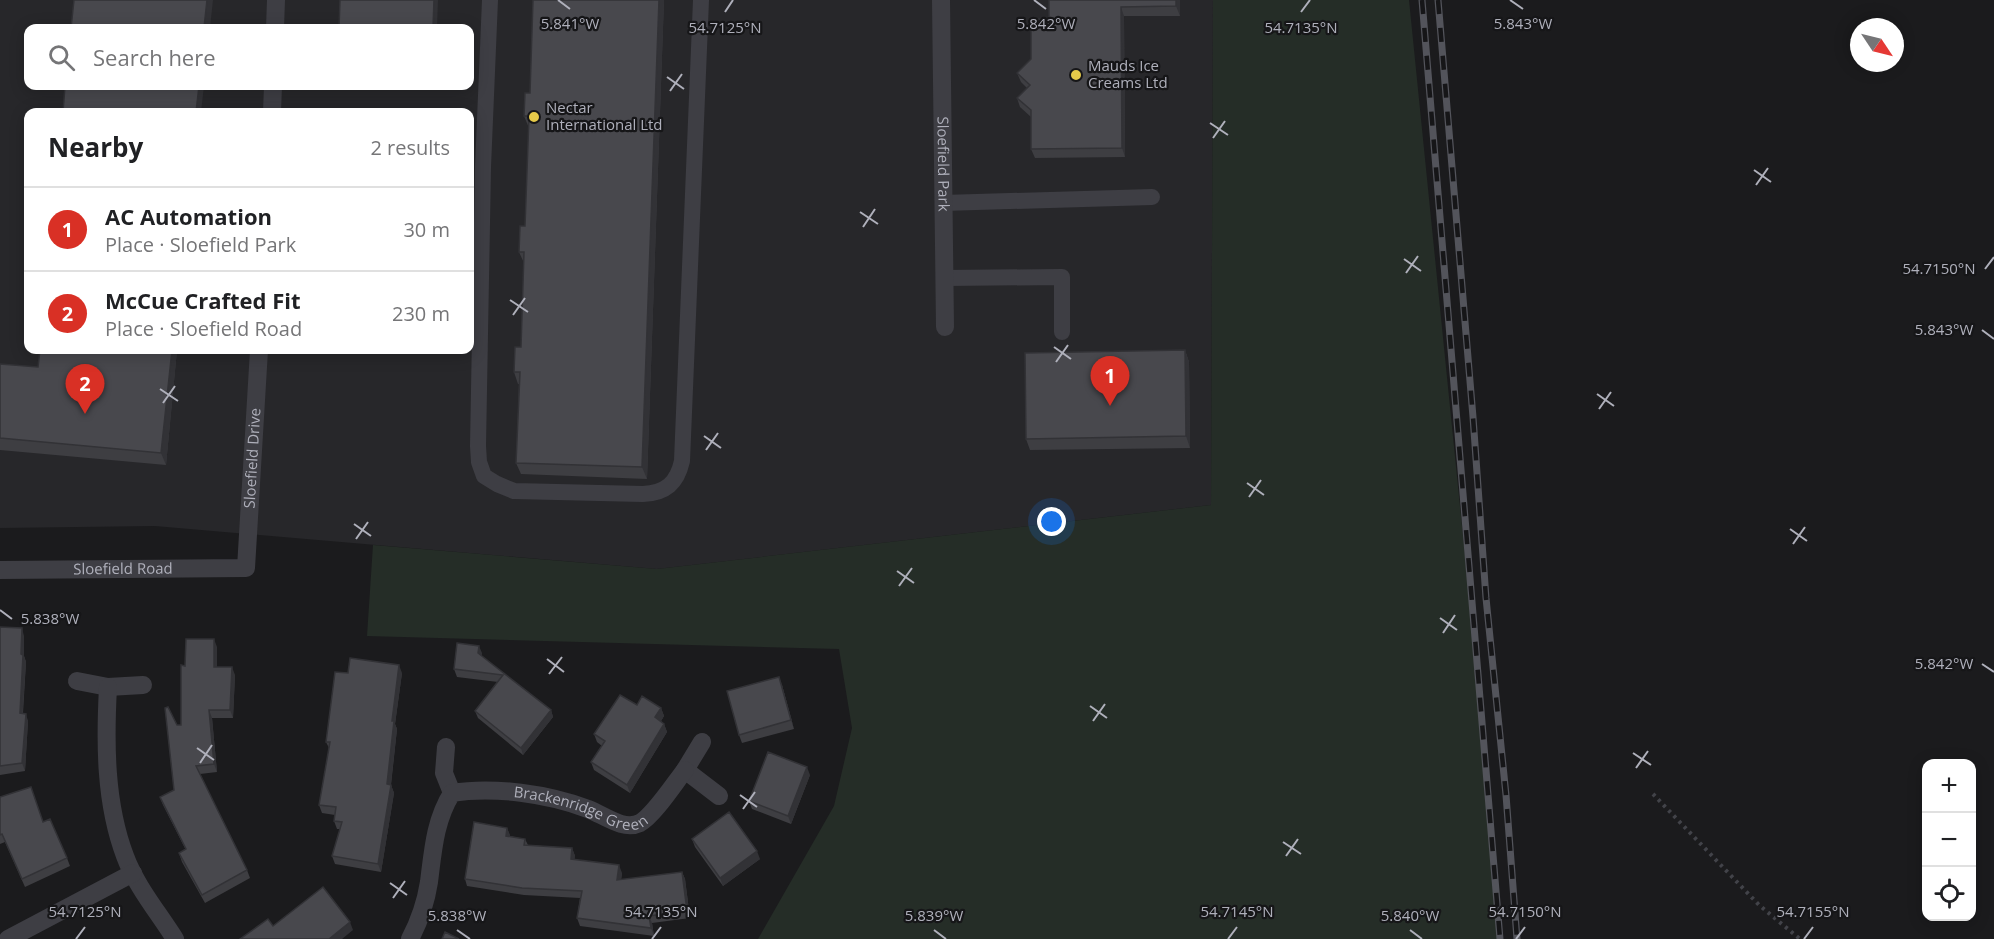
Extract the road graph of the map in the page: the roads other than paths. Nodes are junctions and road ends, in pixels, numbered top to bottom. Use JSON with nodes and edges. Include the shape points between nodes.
{"nodes":[{"id":1,"x":276,"y":0,"type":"edge"},
{"id":2,"x":490,"y":0,"type":"edge"},
{"id":3,"x":701,"y":0,"type":"edge"},
{"id":4,"x":941,"y":0,"type":"edge"},
{"id":5,"x":275,"y":24,"type":"edge"},
{"id":6,"x":273,"y":90,"type":"edge"},
{"id":7,"x":272,"y":108,"type":"edge"},
{"id":8,"x":476,"y":167,"type":"edge"},
{"id":9,"x":1152,"y":197,"type":"dead end"},
{"id":10,"x":943,"y":203,"type":"junction"},
{"id":11,"x":944,"y":278,"type":"junction"},
{"id":12,"x":945,"y":327,"type":"dead end"},
{"id":13,"x":1062,"y":332,"type":"dead end"},
{"id":14,"x":259,"y":354,"type":"edge"},
{"id":15,"x":246,"y":568,"type":"joint"},
{"id":16,"x":0,"y":570,"type":"edge"},
{"id":17,"x":76,"y":681,"type":"dead end"},
{"id":18,"x":143,"y":684,"type":"dead end"},
{"id":19,"x":108,"y":687,"type":"junction"},
{"id":20,"x":702,"y":742,"type":"dead end"},
{"id":21,"x":446,"y":747,"type":"dead end"},
{"id":22,"x":685,"y":770,"type":"junction"},
{"id":23,"x":452,"y":793,"type":"junction"},
{"id":24,"x":719,"y":796,"type":"dead end"},
{"id":25,"x":133,"y":873,"type":"junction"},
{"id":26,"x":8,"y":939,"type":"edge"},
{"id":27,"x":175,"y":939,"type":"edge"},
{"id":28,"x":410,"y":939,"type":"edge"}],
"edges":[{"from":1,"to":5,"type":"street"},
{"from":2,"to":8,"type":"lane"},
{"from":3,"to":8,"type":"lane","via":[[682,461],[676,480],[666,489],[643,494],[514,491],[490,480],[481,470]]},
{"from":4,"to":10,"type":"street","name":"Sloefield Park"},
{"from":6,"to":7,"type":"street"},
{"from":9,"to":10,"type":"lane"},
{"from":10,"to":11,"type":"street","name":"Sloefield Park"},
{"from":11,"to":12,"type":"street","name":"Sloefield Park"},
{"from":11,"to":13,"type":"lane","via":[[1062,277]]},
{"from":14,"to":15,"type":"street","name":"Sloefield Drive"},
{"from":15,"to":16,"type":"street","name":"Sloefield Road"},
{"from":17,"to":19,"type":"street"},
{"from":18,"to":19,"type":"street"},
{"from":19,"to":25,"type":"street","via":[[107,760],[112,799]]},
{"from":20,"to":22,"type":"street","name":"Brackenridge Green"},
{"from":21,"to":23,"type":"street","via":[[444,773]]},
{"from":22,"to":23,"type":"street","name":"Brackenridge Green","via":[[647,818],[626,826],[588,809],[541,796],[473,789]]},
{"from":22,"to":24,"type":"street"},
{"from":23,"to":28,"type":"street","via":[[438,821],[429,883]]},
{"from":25,"to":26,"type":"street"},
{"from":25,"to":27,"type":"street"}]}
